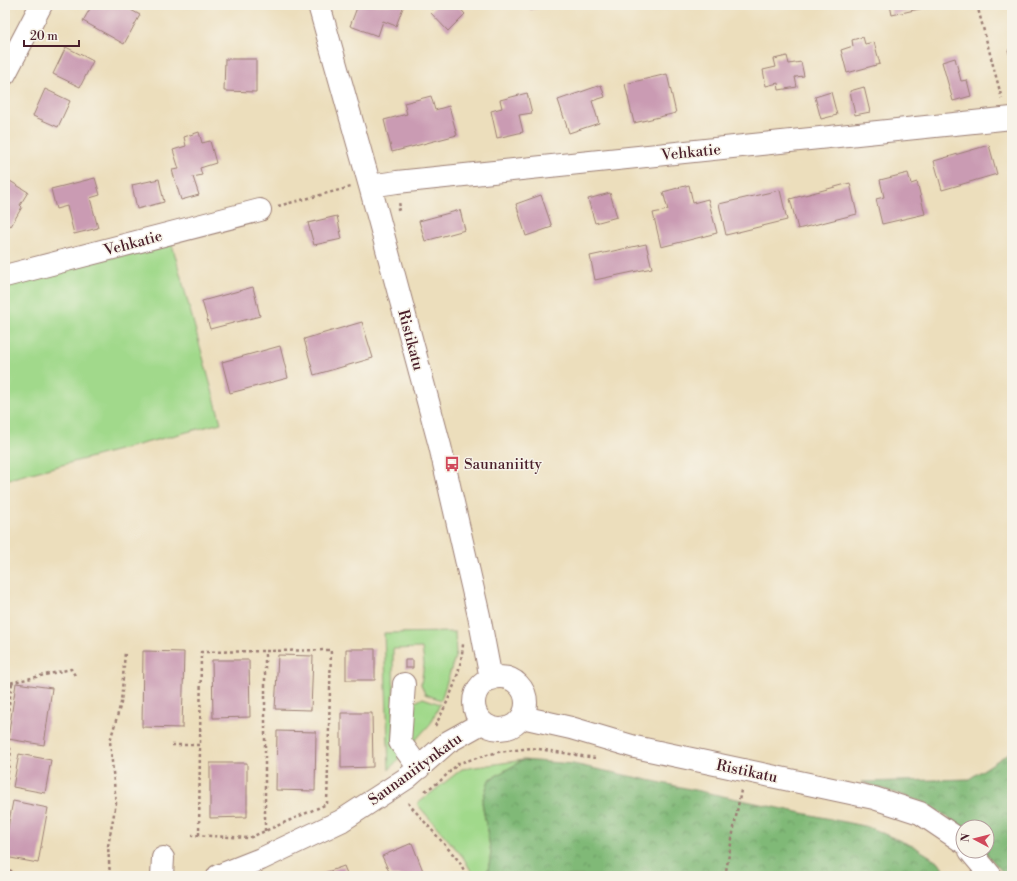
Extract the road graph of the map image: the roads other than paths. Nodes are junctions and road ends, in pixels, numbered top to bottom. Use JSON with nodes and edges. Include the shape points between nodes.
{"nodes":[{"id":1,"x":41,"y":5,"type":"edge"},
{"id":2,"x":319,"y":5,"type":"edge"},
{"id":3,"x":5,"y":74,"type":"edge"},
{"id":4,"x":1012,"y":118,"type":"edge"},
{"id":5,"x":356,"y":187,"type":"junction"},
{"id":6,"x":260,"y":210,"type":"road end"},
{"id":7,"x":5,"y":276,"type":"edge"},
{"id":8,"x":491,"y":679,"type":"junction"},
{"id":9,"x":404,"y":684,"type":"dead end"},
{"id":10,"x":522,"y":717,"type":"junction"},
{"id":11,"x":482,"y":723,"type":"junction"},
{"id":12,"x":419,"y":768,"type":"junction"},
{"id":13,"x":955,"y":837,"type":"edge"},
{"id":14,"x":977,"y":859,"type":"edge"},
{"id":15,"x":218,"y":876,"type":"edge"},
{"id":16,"x":991,"y":876,"type":"edge"}],
"edges":[{"from":1,"to":3,"type":"street"},
{"from":2,"to":5,"type":"street","name":"Ristikatu"},
{"from":4,"to":5,"type":"street","name":"Vehkatie"},
{"from":5,"to":8,"type":"street","name":"Ristikatu","via":[[440,446]]},
{"from":6,"to":7,"type":"street","name":"Vehkatie"},
{"from":8,"to":10,"type":"street","via":[[507,678],[520,687],[526,704]]},
{"from":8,"to":11,"type":"street","via":[[483,683],[475,695],[473,704]]},
{"from":9,"to":12,"type":"street","via":[[400,742]]},
{"from":10,"to":11,"type":"street","via":[[516,724],[501,730]]},
{"from":10,"to":13,"type":"street","name":"Ristikatu","via":[[635,747],[874,798],[920,813]]},
{"from":11,"to":12,"type":"street","name":"Saunaniitynkatu","via":[[448,742]]},
{"from":12,"to":15,"type":"street","name":"Saunaniitynkatu","via":[[341,821],[261,859]]},
{"from":14,"to":16,"type":"street"}]}
